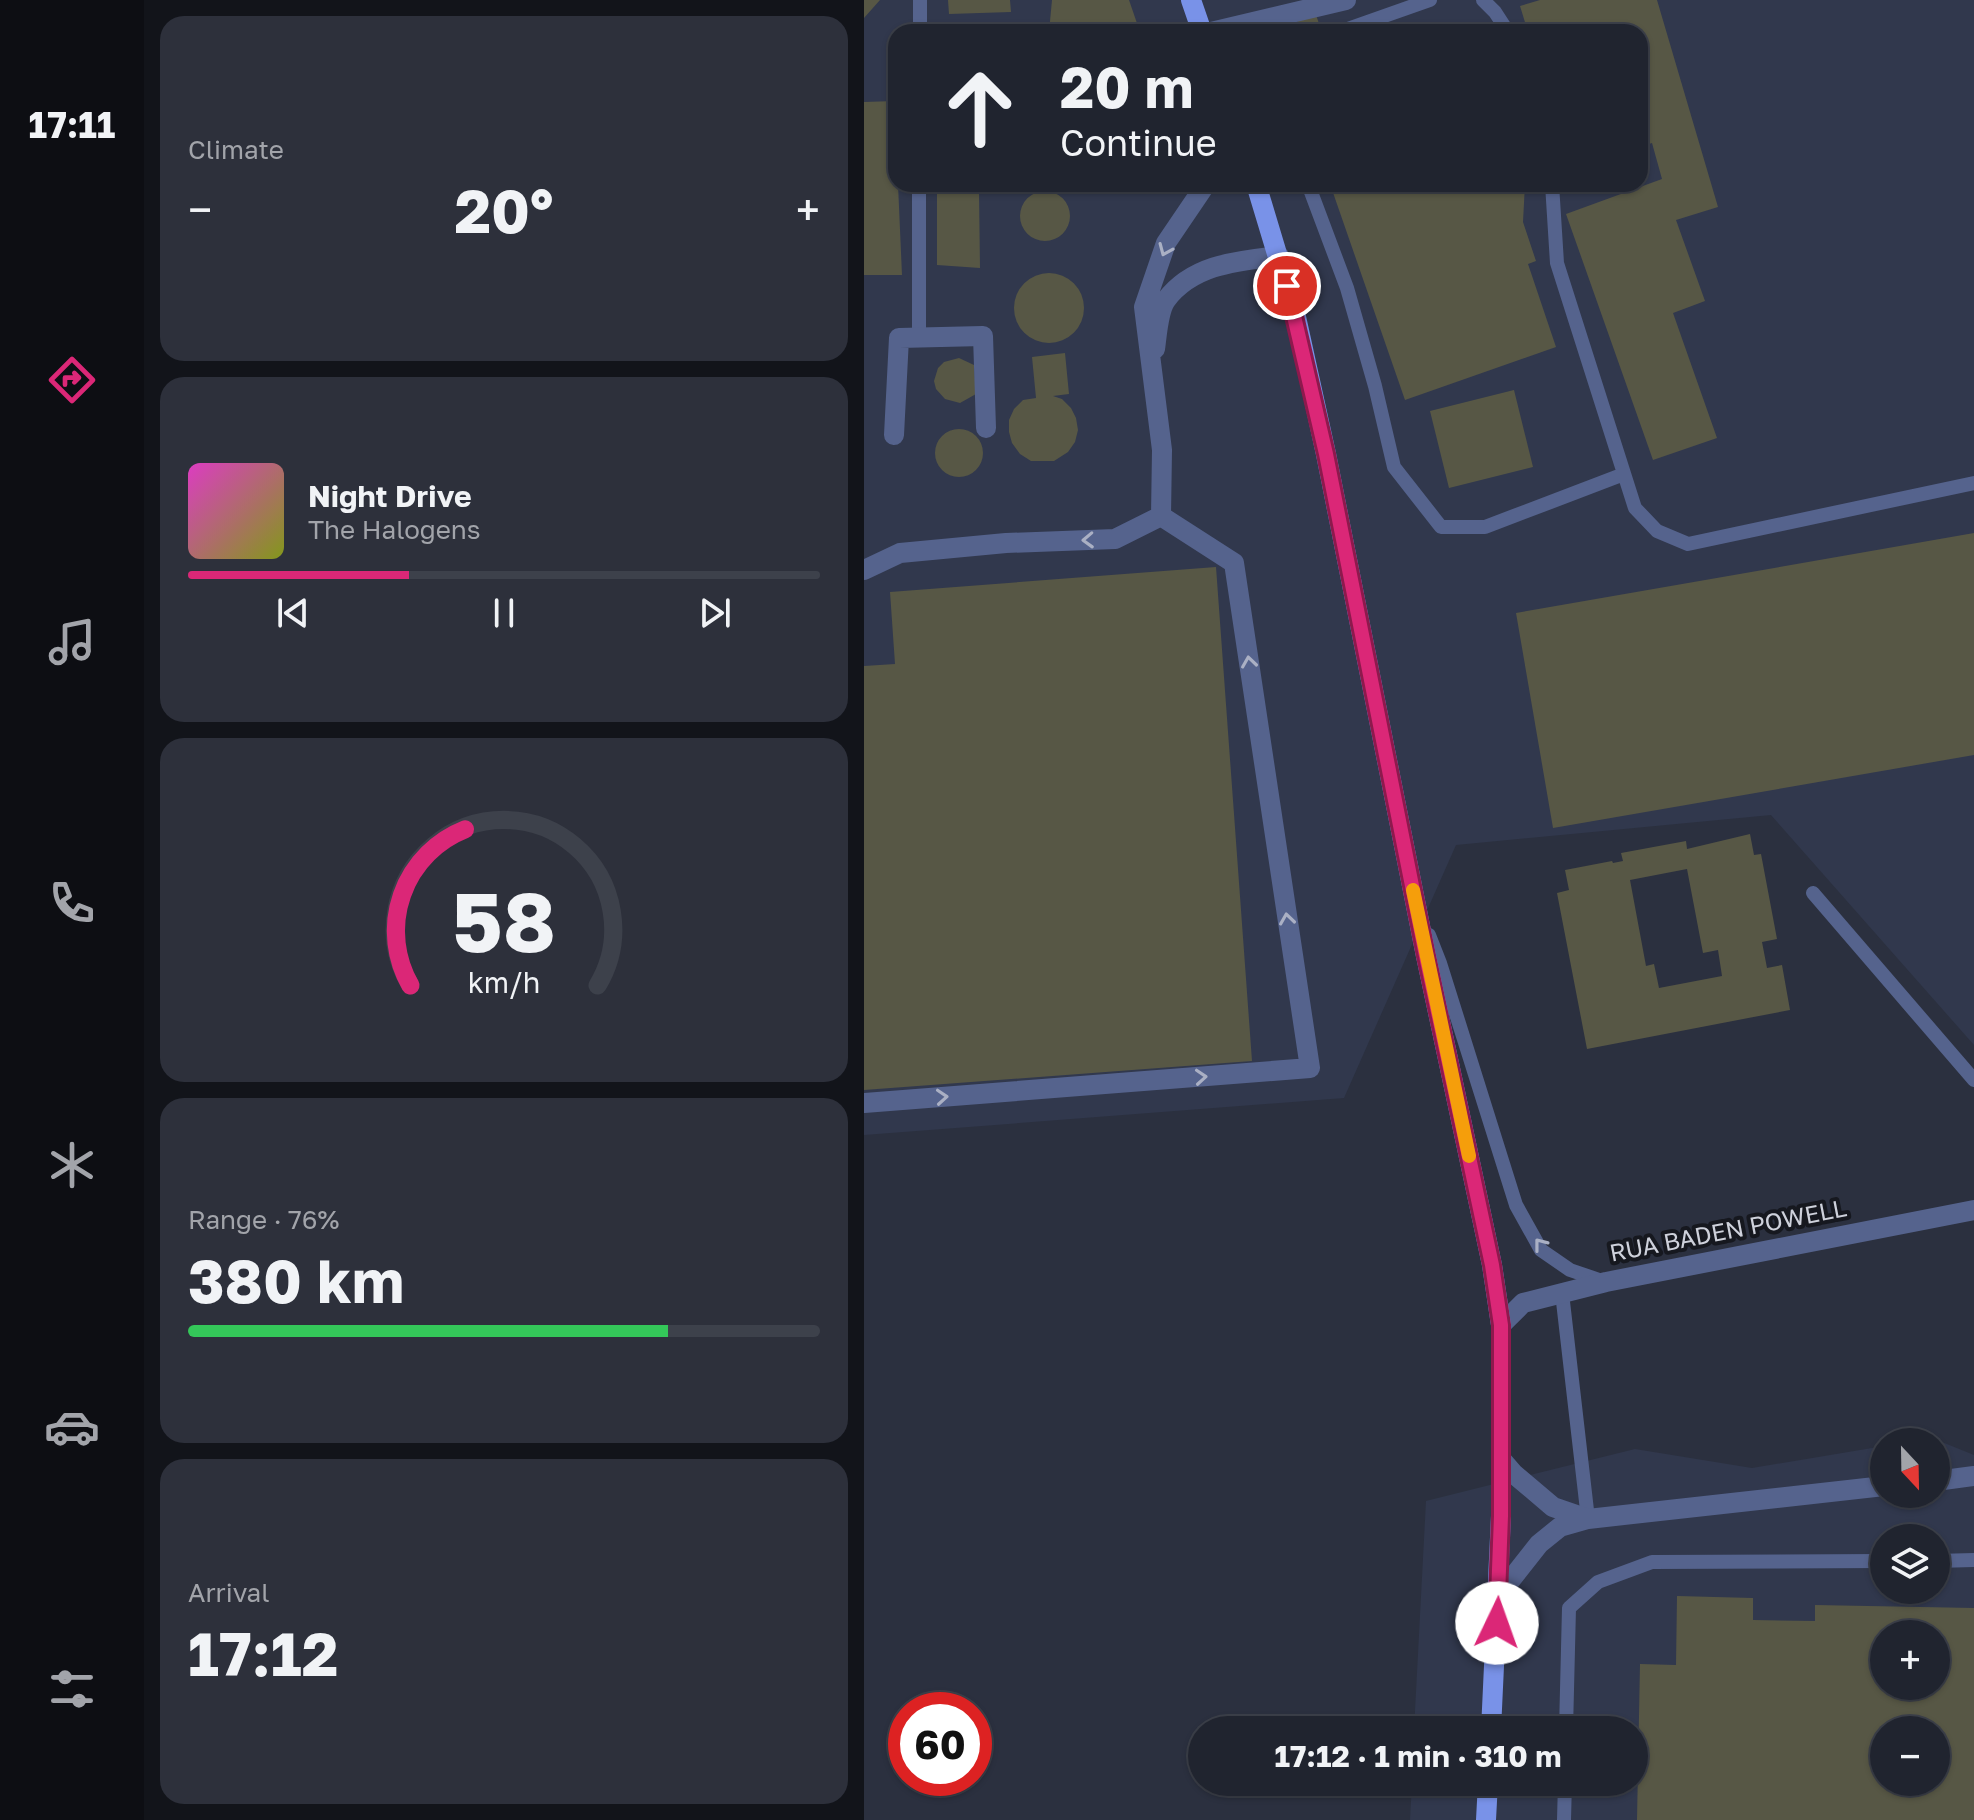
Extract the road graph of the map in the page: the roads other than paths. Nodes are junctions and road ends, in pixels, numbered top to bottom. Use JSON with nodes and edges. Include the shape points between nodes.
{"nodes":[{"id":1,"x":920,"y":0,"type":"edge"},
{"id":2,"x":1191,"y":0,"type":"edge"},
{"id":3,"x":1346,"y":0,"type":"edge"},
{"id":4,"x":1430,"y":0,"type":"edge"},
{"id":5,"x":1483,"y":0,"type":"edge"},
{"id":6,"x":920,"y":24,"type":"edge"},
{"id":7,"x":1199,"y":24,"type":"edge"},
{"id":8,"x":1245,"y":24,"type":"edge"},
{"id":9,"x":1362,"y":24,"type":"edge"},
{"id":10,"x":1503,"y":24,"type":"edge"},
{"id":11,"x":919,"y":192,"type":"edge"},
{"id":12,"x":1201,"y":192,"type":"edge"},
{"id":13,"x":1259,"y":192,"type":"edge"},
{"id":14,"x":1311,"y":192,"type":"edge"},
{"id":15,"x":1553,"y":192,"type":"edge"},
{"id":16,"x":1279,"y":256,"type":"junction"},
{"id":17,"x":919,"y":337,"type":"junction"},
{"id":18,"x":1152,"y":377,"type":"junction"},
{"id":19,"x":986,"y":428,"type":"dead end"},
{"id":20,"x":894,"y":435,"type":"dead end"},
{"id":21,"x":1624,"y":474,"type":"junction"},
{"id":22,"x":1974,"y":483,"type":"edge"},
{"id":23,"x":1161,"y":516,"type":"junction"},
{"id":24,"x":864,"y":570,"type":"edge"},
{"id":25,"x":1813,"y":893,"type":"dead end"},
{"id":26,"x":1416,"y":906,"type":"junction"},
{"id":27,"x":1974,"y":1080,"type":"edge"},
{"id":28,"x":864,"y":1103,"type":"edge"},
{"id":29,"x":1974,"y":1210,"type":"edge"},
{"id":30,"x":1606,"y":1282,"type":"junction"},
{"id":31,"x":1562,"y":1293,"type":"junction"},
{"id":32,"x":1501,"y":1325,"type":"junction"},
{"id":33,"x":1501,"y":1459,"type":"junction"},
{"id":34,"x":1974,"y":1476,"type":"edge"},
{"id":35,"x":1950,"y":1479,"type":"edge"},
{"id":36,"x":1870,"y":1488,"type":"edge"},
{"id":37,"x":1588,"y":1519,"type":"junction"},
{"id":38,"x":1974,"y":1560,"type":"edge"},
{"id":39,"x":1870,"y":1561,"type":"edge"},
{"id":40,"x":1950,"y":1561,"type":"edge"},
{"id":41,"x":1498,"y":1596,"type":"junction"},
{"id":42,"x":1492,"y":1716,"type":"edge"},
{"id":43,"x":1566,"y":1716,"type":"edge"},
{"id":44,"x":1487,"y":1796,"type":"edge"},
{"id":45,"x":1565,"y":1796,"type":"edge"},
{"id":46,"x":1486,"y":1820,"type":"edge"},
{"id":47,"x":1564,"y":1820,"type":"edge"}],
"edges":[{"from":1,"to":6,"type":"lane"},
{"from":2,"to":7,"type":"main road"},
{"from":3,"to":8,"type":"street"},
{"from":4,"to":9,"type":"lane"},
{"from":5,"to":10,"type":"lane"},
{"from":11,"to":17,"type":"lane"},
{"from":12,"to":18,"type":"street","one_way":true,"via":[[1166,243],[1144,307]]},
{"from":13,"to":16,"type":"main road"},
{"from":14,"to":21,"type":"lane","via":[[1347,288],[1394,467],[1441,527],[1485,527]]},
{"from":15,"to":21,"type":"lane","via":[[1557,263]]},
{"from":16,"to":18,"type":"street","via":[[1225,263],[1188,280],[1164,302]]},
{"from":16,"to":26,"type":"main road","via":[[1323,439]]},
{"from":17,"to":19,"type":"street","via":[[983,336]]},
{"from":17,"to":20,"type":"street","via":[[899,338]]},
{"from":18,"to":23,"type":"street","via":[[1162,450]]},
{"from":21,"to":22,"type":"lane","via":[[1635,508],[1657,531],[1688,544]]},
{"from":23,"to":24,"type":"street","one_way":true,"via":[[1115,539],[900,553]]},
{"from":28,"to":23,"type":"street","one_way":true,"via":[[1310,1068],[1234,563]]},
{"from":25,"to":27,"type":"lane"},
{"from":30,"to":26,"type":"lane","one_way":true,"via":[[1570,1270],[1541,1250],[1516,1205],[1440,963]]},
{"from":26,"to":32,"type":"main road"},
{"from":29,"to":30,"type":"street","name":"RUA BADEN POWELL"},
{"from":30,"to":31,"type":"street","name":"RUA BADEN POWELL"},
{"from":31,"to":32,"type":"street","name":"RUA BADEN POWELL","via":[[1523,1303]]},
{"from":31,"to":37,"type":"lane"},
{"from":32,"to":33,"type":"main road"},
{"from":33,"to":37,"type":"street","via":[[1553,1507]]},
{"from":33,"to":41,"type":"main road"},
{"from":34,"to":35,"type":"street"},
{"from":36,"to":37,"type":"street"},
{"from":37,"to":41,"type":"street","via":[[1560,1527],[1539,1544]]},
{"from":38,"to":40,"type":"lane"},
{"from":39,"to":43,"type":"lane","via":[[1652,1562],[1598,1582],[1569,1608]]},
{"from":41,"to":42,"type":"main road"},
{"from":44,"to":46,"type":"main road"},
{"from":45,"to":47,"type":"lane"}]}
